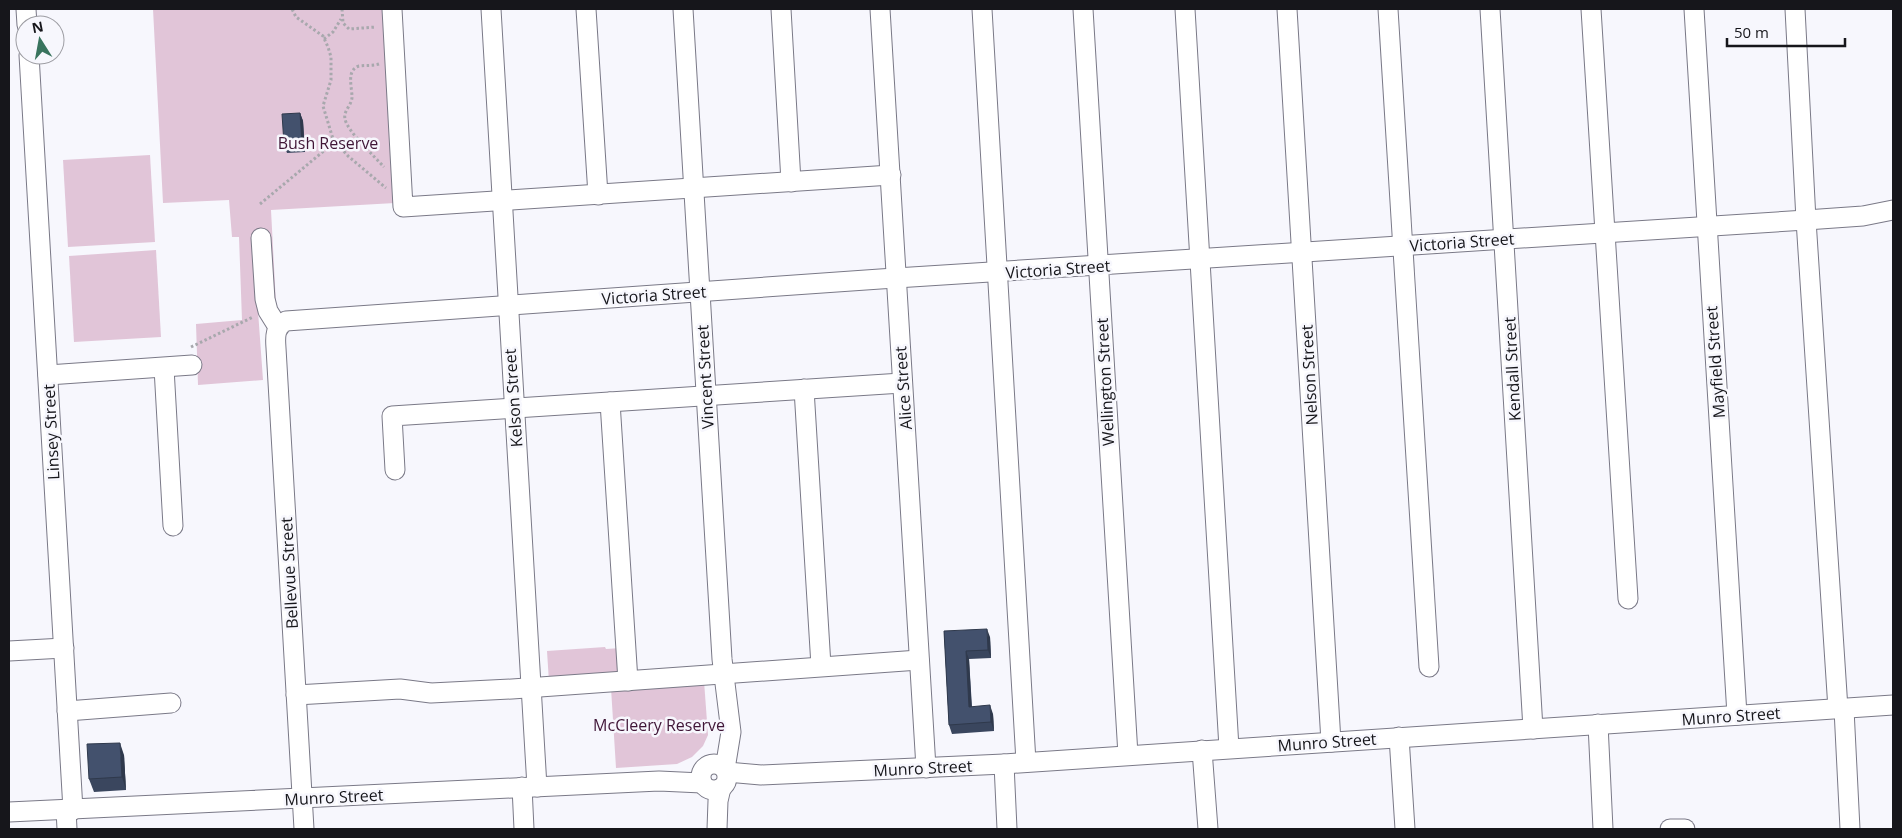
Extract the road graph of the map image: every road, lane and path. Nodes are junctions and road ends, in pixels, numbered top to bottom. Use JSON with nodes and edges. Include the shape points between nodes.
{"nodes":[{"id":1,"x":292,"y":9,"type":"edge"},
{"id":2,"x":342,"y":9,"type":"edge"},
{"id":3,"x":392,"y":9,"type":"edge"},
{"id":4,"x":490,"y":9,"type":"edge"},
{"id":5,"x":586,"y":9,"type":"edge"},
{"id":6,"x":683,"y":9,"type":"edge"},
{"id":7,"x":781,"y":9,"type":"edge"},
{"id":8,"x":880,"y":9,"type":"edge"},
{"id":9,"x":982,"y":9,"type":"edge"},
{"id":10,"x":1083,"y":9,"type":"edge"},
{"id":11,"x":1185,"y":9,"type":"edge"},
{"id":12,"x":1287,"y":9,"type":"edge"},
{"id":13,"x":1388,"y":9,"type":"edge"},
{"id":14,"x":1490,"y":9,"type":"edge"},
{"id":15,"x":1592,"y":9,"type":"edge"},
{"id":16,"x":1694,"y":9,"type":"edge"},
{"id":17,"x":1795,"y":9,"type":"edge"},
{"id":18,"x":341,"y":19,"type":"junction"},
{"id":19,"x":377,"y":28,"type":"dead end"},
{"id":20,"x":324,"y":39,"type":"junction"},
{"id":21,"x":380,"y":63,"type":"dead end"},
{"id":22,"x":30,"y":65,"type":"edge"},
{"id":23,"x":333,"y":139,"type":"junction"},
{"id":24,"x":891,"y":175,"type":"junction"},
{"id":25,"x":791,"y":182,"type":"junction"},
{"id":26,"x":694,"y":188,"type":"junction"},
{"id":27,"x":598,"y":195,"type":"junction"},
{"id":28,"x":403,"y":196,"type":"junction"},
{"id":29,"x":503,"y":201,"type":"junction"},
{"id":30,"x":260,"y":204,"type":"dead end"},
{"id":31,"x":1893,"y":210,"type":"edge"},
{"id":32,"x":1863,"y":216,"type":"junction"},
{"id":33,"x":1893,"y":218,"type":"edge"},
{"id":34,"x":1806,"y":220,"type":"junction"},
{"id":35,"x":1706,"y":226,"type":"junction"},
{"id":36,"x":1605,"y":232,"type":"junction"},
{"id":37,"x":261,"y":238,"type":"dead end"},
{"id":38,"x":1504,"y":239,"type":"junction"},
{"id":39,"x":1403,"y":247,"type":"junction"},
{"id":40,"x":1302,"y":252,"type":"junction"},
{"id":41,"x":1200,"y":260,"type":"junction"},
{"id":42,"x":1098,"y":266,"type":"junction"},
{"id":43,"x":998,"y":273,"type":"junction"},
{"id":44,"x":896,"y":278,"type":"junction"},
{"id":45,"x":700,"y":292,"type":"junction"},
{"id":46,"x":266,"y":303,"type":"junction"},
{"id":47,"x":508,"y":304,"type":"junction"},
{"id":48,"x":278,"y":327,"type":"junction"},
{"id":49,"x":191,"y":356,"type":"joint"},
{"id":50,"x":164,"y":368,"type":"junction"},
{"id":51,"x":48,"y":375,"type":"junction"},
{"id":52,"x":902,"y":384,"type":"junction"},
{"id":53,"x":804,"y":389,"type":"junction"},
{"id":54,"x":706,"y":396,"type":"junction"},
{"id":55,"x":610,"y":402,"type":"junction"},
{"id":56,"x":514,"y":408,"type":"junction"},
{"id":57,"x":396,"y":470,"type":"dead end"},
{"id":58,"x":173,"y":526,"type":"dead end"},
{"id":59,"x":1628,"y":600,"type":"dead end"},
{"id":60,"x":64,"y":648,"type":"junction"},
{"id":61,"x":9,"y":651,"type":"edge"},
{"id":62,"x":919,"y":660,"type":"junction"},
{"id":63,"x":821,"y":666,"type":"junction"},
{"id":64,"x":1429,"y":667,"type":"dead end"},
{"id":65,"x":724,"y":680,"type":"junction"},
{"id":66,"x":628,"y":681,"type":"junction"},
{"id":67,"x":532,"y":686,"type":"junction"},
{"id":68,"x":296,"y":695,"type":"junction"},
{"id":69,"x":171,"y":703,"type":"dead end"},
{"id":70,"x":1893,"y":705,"type":"edge"},
{"id":71,"x":1841,"y":709,"type":"junction"},
{"id":72,"x":67,"y":711,"type":"junction"},
{"id":73,"x":1737,"y":715,"type":"junction"},
{"id":74,"x":1598,"y":724,"type":"junction"},
{"id":75,"x":1533,"y":729,"type":"junction"},
{"id":76,"x":1399,"y":737,"type":"junction"},
{"id":77,"x":1331,"y":742,"type":"junction"},
{"id":78,"x":1229,"y":748,"type":"junction"},
{"id":79,"x":1202,"y":750,"type":"junction"},
{"id":80,"x":1128,"y":754,"type":"junction"},
{"id":81,"x":1026,"y":762,"type":"junction"},
{"id":82,"x":1004,"y":764,"type":"junction"},
{"id":83,"x":926,"y":768,"type":"junction"},
{"id":84,"x":715,"y":777,"type":"junction"},
{"id":85,"x":530,"y":787,"type":"junction"},
{"id":86,"x":302,"y":798,"type":"junction"},
{"id":87,"x":69,"y":810,"type":"junction"},
{"id":88,"x":9,"y":812,"type":"edge"},
{"id":89,"x":716,"y":826,"type":"edge"},
{"id":90,"x":67,"y":829,"type":"edge"},
{"id":91,"x":304,"y":829,"type":"edge"},
{"id":92,"x":524,"y":829,"type":"edge"},
{"id":93,"x":1007,"y":829,"type":"edge"},
{"id":94,"x":1208,"y":829,"type":"edge"},
{"id":95,"x":1405,"y":829,"type":"edge"},
{"id":96,"x":1603,"y":829,"type":"edge"},
{"id":97,"x":1670,"y":829,"type":"edge"},
{"id":98,"x":1685,"y":829,"type":"edge"},
{"id":99,"x":1850,"y":829,"type":"edge"}],
"edges":[{"from":1,"to":20,"type":"path","via":[[296,17]]},
{"from":2,"to":18,"type":"path"},
{"from":3,"to":28,"type":"street"},
{"from":4,"to":29,"type":"street","name":"Kelson Street"},
{"from":5,"to":27,"type":"street"},
{"from":6,"to":26,"type":"street","name":"Vincent Street"},
{"from":7,"to":25,"type":"street"},
{"from":8,"to":24,"type":"street","name":"Alice Street"},
{"from":9,"to":43,"type":"street"},
{"from":10,"to":42,"type":"street","name":"Wellington Street"},
{"from":11,"to":41,"type":"street"},
{"from":12,"to":40,"type":"street","name":"Nelson Street"},
{"from":13,"to":39,"type":"street"},
{"from":14,"to":38,"type":"street","name":"Kendall Street"},
{"from":15,"to":36,"type":"street"},
{"from":16,"to":35,"type":"street","name":"Mayfield Street"},
{"from":17,"to":34,"type":"street"},
{"from":18,"to":19,"type":"path","via":[[349,28]]},
{"from":18,"to":20,"type":"path"},
{"from":20,"to":23,"type":"path","via":[[331,57],[331,80],[323,106]]},
{"from":21,"to":28,"type":"path","via":[[356,67],[351,73],[352,98],[344,116],[353,134]]},
{"from":22,"to":51,"type":"street","name":"Linsey Street"},
{"from":23,"to":28,"type":"path","via":[[348,156]]},
{"from":23,"to":30,"type":"path","via":[[332,145]]},
{"from":24,"to":25,"type":"street"},
{"from":24,"to":44,"type":"street","name":"Alice Street"},
{"from":25,"to":26,"type":"street"},
{"from":26,"to":27,"type":"street"},
{"from":26,"to":45,"type":"street","name":"Vincent Street"},
{"from":27,"to":29,"type":"street"},
{"from":28,"to":29,"type":"street","via":[[403,207]]},
{"from":29,"to":47,"type":"street","name":"Kelson Street"},
{"from":31,"to":32,"type":"street","name":"Victoria Street"},
{"from":32,"to":33,"type":"street","name":"Victoria Street"},
{"from":32,"to":34,"type":"street","name":"Victoria Street"},
{"from":34,"to":35,"type":"street","name":"Victoria Street"},
{"from":34,"to":71,"type":"street"},
{"from":35,"to":36,"type":"street","name":"Victoria Street"},
{"from":35,"to":73,"type":"street","name":"Mayfield Street"},
{"from":36,"to":38,"type":"street","name":"Victoria Street"},
{"from":36,"to":59,"type":"street"},
{"from":37,"to":46,"type":"street"},
{"from":38,"to":39,"type":"street","name":"Victoria Street"},
{"from":38,"to":75,"type":"street","name":"Kendall Street"},
{"from":39,"to":40,"type":"street","name":"Victoria Street"},
{"from":39,"to":64,"type":"street"},
{"from":40,"to":41,"type":"street","name":"Victoria Street"},
{"from":40,"to":77,"type":"street","name":"Nelson Street"},
{"from":41,"to":42,"type":"street","name":"Victoria Street"},
{"from":41,"to":78,"type":"street"},
{"from":42,"to":43,"type":"street","name":"Victoria Street"},
{"from":42,"to":80,"type":"street","name":"Wellington Street"},
{"from":43,"to":44,"type":"street","name":"Victoria Street"},
{"from":43,"to":81,"type":"street"},
{"from":44,"to":45,"type":"street","name":"Victoria Street"},
{"from":44,"to":52,"type":"street","name":"Alice Street"},
{"from":45,"to":47,"type":"street","name":"Victoria Street"},
{"from":45,"to":54,"type":"street","name":"Vincent Street"},
{"from":46,"to":48,"type":"street"},
{"from":46,"to":49,"type":"path","via":[[258,309],[258,314]]},
{"from":47,"to":48,"type":"street","name":"Victoria Street","via":[[292,319]]},
{"from":47,"to":56,"type":"street","name":"Kelson Street"},
{"from":48,"to":68,"type":"street","name":"Bellevue Street","via":[[276,348]]},
{"from":49,"to":50,"type":"street"},
{"from":50,"to":51,"type":"street"},
{"from":50,"to":58,"type":"street"},
{"from":51,"to":60,"type":"street","name":"Linsey Street"},
{"from":52,"to":53,"type":"street"},
{"from":52,"to":62,"type":"street","name":"Alice Street"},
{"from":53,"to":54,"type":"street"},
{"from":53,"to":63,"type":"street"},
{"from":54,"to":55,"type":"street"},
{"from":54,"to":65,"type":"street","name":"Vincent Street"},
{"from":55,"to":56,"type":"street"},
{"from":55,"to":66,"type":"street"},
{"from":56,"to":57,"type":"street","via":[[392,416]]},
{"from":56,"to":67,"type":"street","name":"Kelson Street"},
{"from":60,"to":61,"type":"street"},
{"from":60,"to":72,"type":"street","name":"Linsey Street"},
{"from":62,"to":63,"type":"street"},
{"from":62,"to":83,"type":"street","name":"Alice Street"},
{"from":63,"to":65,"type":"street"},
{"from":65,"to":66,"type":"street"},
{"from":65,"to":84,"type":"street","name":"Vincent Street","via":[[731,732]]},
{"from":66,"to":67,"type":"street"},
{"from":67,"to":68,"type":"street","via":[[431,693],[400,689]]},
{"from":67,"to":85,"type":"street","name":"Kelson Street"},
{"from":68,"to":86,"type":"street","name":"Bellevue Street"},
{"from":69,"to":72,"type":"street"},
{"from":70,"to":71,"type":"street","name":"Munro Street"},
{"from":71,"to":73,"type":"street","name":"Munro Street"},
{"from":71,"to":99,"type":"street"},
{"from":72,"to":87,"type":"street","name":"Linsey Street"},
{"from":73,"to":74,"type":"street","name":"Munro Street"},
{"from":74,"to":75,"type":"street","name":"Munro Street"},
{"from":74,"to":96,"type":"street"},
{"from":75,"to":76,"type":"street","name":"Munro Street"},
{"from":76,"to":77,"type":"street","name":"Munro Street"},
{"from":76,"to":95,"type":"street"},
{"from":77,"to":78,"type":"street","name":"Munro Street"},
{"from":78,"to":79,"type":"street","name":"Munro Street"},
{"from":79,"to":80,"type":"street","name":"Munro Street"},
{"from":79,"to":94,"type":"street"},
{"from":80,"to":81,"type":"street","name":"Munro Street"},
{"from":81,"to":82,"type":"street","name":"Munro Street"},
{"from":82,"to":83,"type":"street","name":"Munro Street"},
{"from":82,"to":93,"type":"street"},
{"from":83,"to":84,"type":"street","name":"Munro Street"},
{"from":84,"to":85,"type":"street","name":"Munro Street"},
{"from":84,"to":89,"type":"street","name":"Vincent Street","via":[[718,801]]},
{"from":85,"to":86,"type":"street","name":"Munro Street"},
{"from":85,"to":92,"type":"street","name":"Kelson Street"},
{"from":86,"to":87,"type":"street","name":"Munro Street"},
{"from":86,"to":91,"type":"street","name":"Bellevue Street"},
{"from":87,"to":88,"type":"street","name":"Munro Street"},
{"from":87,"to":90,"type":"street","name":"Linsey Street"},
{"from":97,"to":98,"type":"street"}]}
